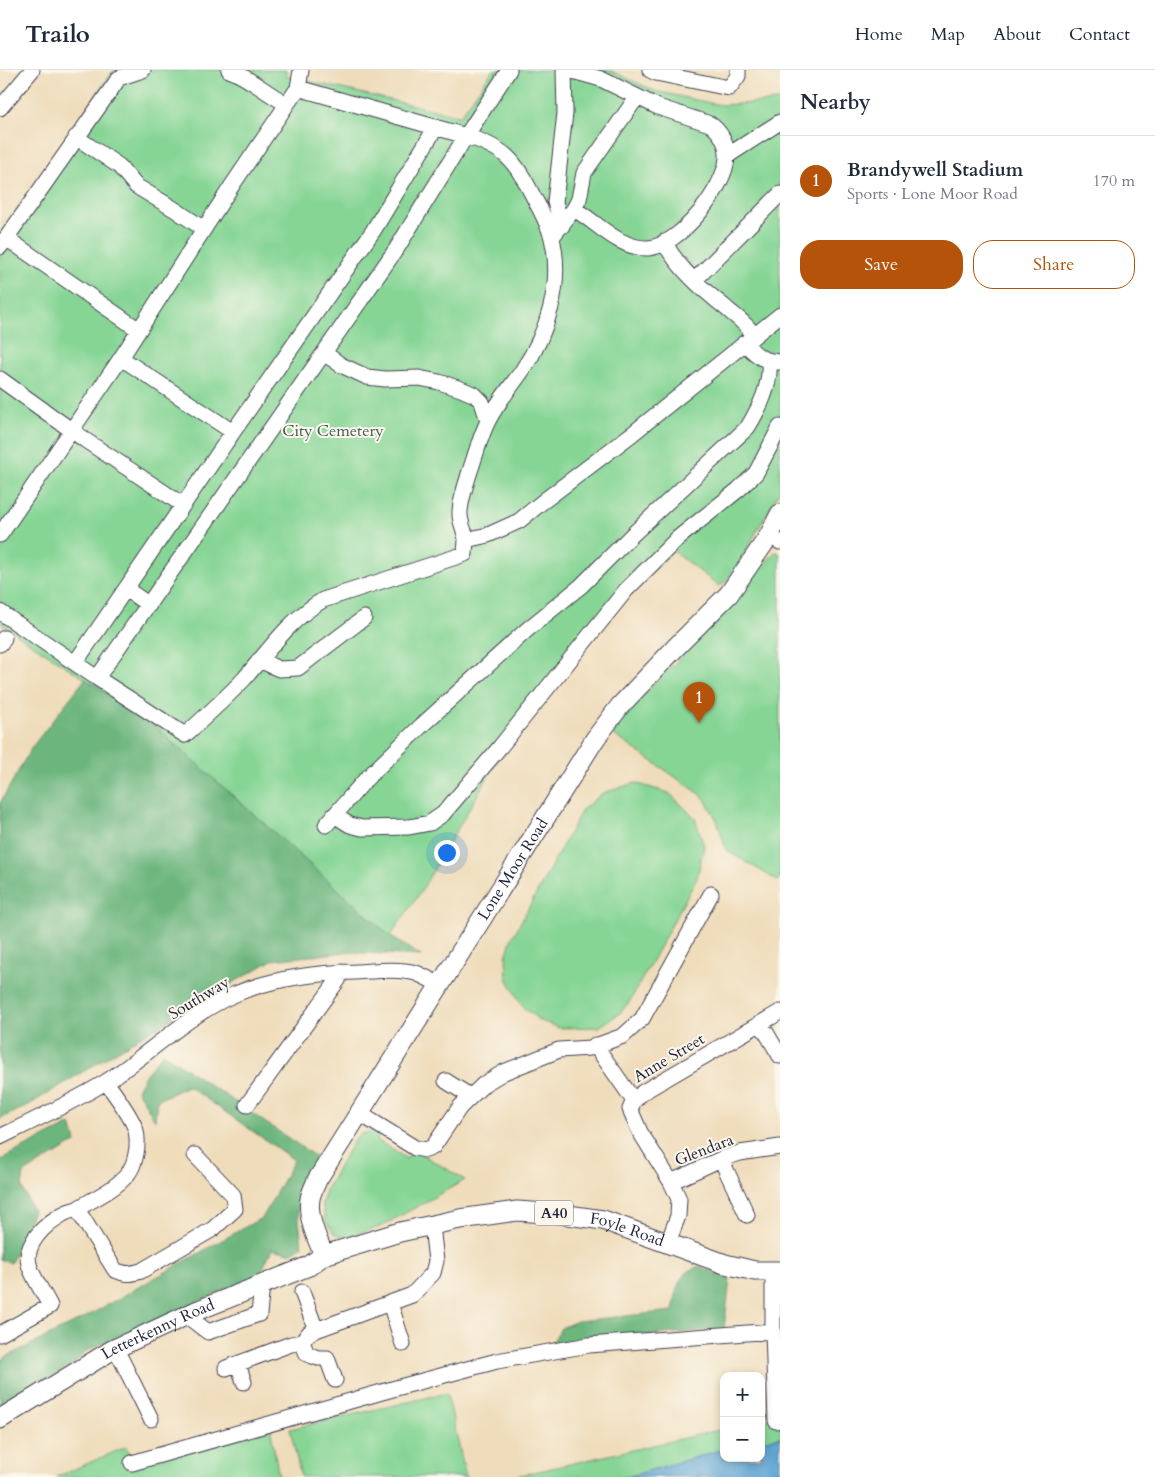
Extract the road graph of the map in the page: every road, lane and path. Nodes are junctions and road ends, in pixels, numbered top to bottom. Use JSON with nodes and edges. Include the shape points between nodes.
{"nodes":[{"id":1,"x":32,"y":70,"type":"edge"},
{"id":2,"x":143,"y":70,"type":"edge"},
{"id":3,"x":229,"y":70,"type":"edge"},
{"id":4,"x":509,"y":70,"type":"edge"},
{"id":5,"x":564,"y":70,"type":"edge"},
{"id":6,"x":569,"y":70,"type":"edge"},
{"id":7,"x":650,"y":70,"type":"edge"},
{"id":8,"x":738,"y":70,"type":"edge"},
{"id":9,"x":300,"y":71,"type":"edge"},
{"id":10,"x":298,"y":88,"type":"junction"},
{"id":11,"x":637,"y":97,"type":"junction"},
{"id":12,"x":288,"y":104,"type":"junction"},
{"id":13,"x":0,"y":108,"type":"edge"},
{"id":14,"x":780,"y":122,"type":"edge"},
{"id":15,"x":436,"y":127,"type":"junction"},
{"id":16,"x":466,"y":136,"type":"junction"},
{"id":17,"x":76,"y":137,"type":"junction"},
{"id":18,"x":728,"y":156,"type":"junction"},
{"id":19,"x":780,"y":194,"type":"edge"},
{"id":20,"x":574,"y":209,"type":"junction"},
{"id":21,"x":204,"y":229,"type":"junction"},
{"id":22,"x":557,"y":232,"type":"junction"},
{"id":23,"x":664,"y":242,"type":"junction"},
{"id":24,"x":3,"y":243,"type":"edge"},
{"id":25,"x":695,"y":280,"type":"junction"},
{"id":26,"x":780,"y":316,"type":"edge"},
{"id":27,"x":139,"y":330,"type":"junction"},
{"id":28,"x":749,"y":339,"type":"junction"},
{"id":29,"x":324,"y":353,"type":"junction"},
{"id":30,"x":121,"y":358,"type":"junction"},
{"id":31,"x":774,"y":362,"type":"edge"},
{"id":32,"x":0,"y":379,"type":"edge"},
{"id":33,"x":488,"y":421,"type":"junction"},
{"id":34,"x":780,"y":427,"type":"edge"},
{"id":35,"x":71,"y":430,"type":"junction"},
{"id":36,"x":233,"y":432,"type":"junction"},
{"id":37,"x":183,"y":505,"type":"junction"},
{"id":38,"x":780,"y":514,"type":"edge"},
{"id":39,"x":0,"y":535,"type":"edge"},
{"id":40,"x":774,"y":539,"type":"edge"},
{"id":41,"x":466,"y":540,"type":"junction"},
{"id":42,"x":126,"y":589,"type":"junction"},
{"id":43,"x":149,"y":605,"type":"junction"},
{"id":44,"x":0,"y":612,"type":"edge"},
{"id":45,"x":364,"y":618,"type":"dead end"},
{"id":46,"x":259,"y":660,"type":"junction"},
{"id":47,"x":75,"y":663,"type":"junction"},
{"id":48,"x":98,"y":678,"type":"junction"},
{"id":49,"x":711,"y":894,"type":"dead end"},
{"id":50,"x":341,"y":972,"type":"junction"},
{"id":51,"x":440,"y":985,"type":"junction"},
{"id":52,"x":780,"y":1012,"type":"edge"},
{"id":53,"x":761,"y":1024,"type":"junction"},
{"id":54,"x":595,"y":1046,"type":"junction"},
{"id":55,"x":780,"y":1056,"type":"edge"},
{"id":56,"x":446,"y":1080,"type":"dead end"},
{"id":57,"x":106,"y":1082,"type":"junction"},
{"id":58,"x":470,"y":1096,"type":"junction"},
{"id":59,"x":634,"y":1101,"type":"junction"},
{"id":60,"x":247,"y":1105,"type":"dead end"},
{"id":61,"x":359,"y":1113,"type":"junction"},
{"id":62,"x":0,"y":1137,"type":"edge"},
{"id":63,"x":780,"y":1147,"type":"edge"},
{"id":64,"x":196,"y":1155,"type":"dead end"},
{"id":65,"x":721,"y":1159,"type":"junction"},
{"id":66,"x":671,"y":1182,"type":"junction"},
{"id":67,"x":77,"y":1210,"type":"junction"},
{"id":68,"x":746,"y":1215,"type":"dead end"},
{"id":69,"x":432,"y":1226,"type":"junction"},
{"id":70,"x":668,"y":1243,"type":"junction"},
{"id":71,"x":324,"y":1255,"type":"junction"},
{"id":72,"x":776,"y":1271,"type":"edge"},
{"id":73,"x":262,"y":1285,"type":"junction"},
{"id":74,"x":302,"y":1292,"type":"dead end"},
{"id":75,"x":390,"y":1303,"type":"junction"},
{"id":76,"x":187,"y":1316,"type":"junction"},
{"id":77,"x":316,"y":1330,"type":"junction"},
{"id":78,"x":773,"y":1331,"type":"junction"},
{"id":79,"x":0,"y":1334,"type":"edge"},
{"id":80,"x":302,"y":1342,"type":"junction"},
{"id":81,"x":404,"y":1344,"type":"dead end"},
{"id":82,"x":116,"y":1348,"type":"junction"},
{"id":83,"x":334,"y":1380,"type":"dead end"},
{"id":84,"x":244,"y":1382,"type":"dead end"},
{"id":85,"x":0,"y":1419,"type":"edge"},
{"id":86,"x":151,"y":1419,"type":"dead end"},
{"id":87,"x":776,"y":1421,"type":"dead end"},
{"id":88,"x":132,"y":1463,"type":"dead end"}],
"edges":[{"from":1,"to":13,"type":"street"},
{"from":2,"to":17,"type":"street","via":[[119,78]]},
{"from":3,"to":12,"type":"street","via":[[241,74]]},
{"from":4,"to":16,"type":"street"},
{"from":5,"to":22,"type":"street","via":[[565,113],[555,202]]},
{"from":6,"to":11,"type":"street","via":[[601,80]]},
{"from":7,"to":8,"type":"street","via":[[729,88],[738,76]]},
{"from":9,"to":10,"type":"street"},
{"from":10,"to":12,"type":"street"},
{"from":10,"to":15,"type":"street"},
{"from":11,"to":18,"type":"street","via":[[710,124],[725,133]]},
{"from":11,"to":20,"type":"street","via":[[584,173]]},
{"from":12,"to":21,"type":"street"},
{"from":14,"to":18,"type":"street"},
{"from":15,"to":16,"type":"street"},
{"from":15,"to":36,"type":"street","via":[[373,231]]},
{"from":16,"to":22,"type":"street","via":[[486,142],[504,153]]},
{"from":16,"to":29,"type":"street","via":[[397,248]]},
{"from":17,"to":21,"type":"street","via":[[119,166],[136,186]]},
{"from":17,"to":24,"type":"street"},
{"from":18,"to":23,"type":"street","via":[[720,180],[697,217]]},
{"from":19,"to":25,"type":"street"},
{"from":20,"to":22,"type":"street"},
{"from":20,"to":23,"type":"street","via":[[629,245],[648,248]]},
{"from":21,"to":27,"type":"street"},
{"from":22,"to":33,"type":"street","via":[[550,313],[537,347]]},
{"from":23,"to":25,"type":"street","via":[[678,265]]},
{"from":24,"to":27,"type":"street"},
{"from":25,"to":28,"type":"street","via":[[744,322]]},
{"from":26,"to":28,"type":"street"},
{"from":27,"to":30,"type":"street"},
{"from":28,"to":31,"type":"street","via":[[758,357]]},
{"from":28,"to":41,"type":"street","via":[[519,521],[488,535]]},
{"from":29,"to":33,"type":"street","via":[[367,377],[419,378],[462,389],[482,402]]},
{"from":29,"to":43,"type":"street"},
{"from":30,"to":35,"type":"street"},
{"from":30,"to":36,"type":"street"},
{"from":31,"to":34,"type":"street","via":[[761,405],[748,426],[581,586],[529,628],[421,726],[367,778],[330,820],[362,828],[409,827],[430,823],[442,814],[626,590],[678,538],[756,473]]},
{"from":32,"to":35,"type":"street"},
{"from":33,"to":41,"type":"street","via":[[460,511]]},
{"from":35,"to":37,"type":"street"},
{"from":35,"to":39,"type":"street"},
{"from":36,"to":37,"type":"street"},
{"from":37,"to":42,"type":"street"},
{"from":38,"to":40,"type":"main road","name":"Lone Moor Road"},
{"from":40,"to":51,"type":"main road","name":"Lone Moor Road","via":[[729,594],[620,706],[595,739]]},
{"from":41,"to":46,"type":"street","via":[[465,554],[323,600],[306,610]]},
{"from":42,"to":43,"type":"street"},
{"from":42,"to":47,"type":"street"},
{"from":43,"to":48,"type":"street"},
{"from":44,"to":47,"type":"street"},
{"from":45,"to":46,"type":"street","via":[[298,668],[279,669]]},
{"from":46,"to":48,"type":"street","via":[[225,698],[184,735]]},
{"from":47,"to":48,"type":"street"},
{"from":49,"to":54,"type":"street","via":[[642,1019],[623,1036]]},
{"from":50,"to":51,"type":"street","name":"Southway","via":[[415,973]]},
{"from":50,"to":57,"type":"street","name":"Southway","via":[[291,978],[233,995]]},
{"from":50,"to":60,"type":"street"},
{"from":51,"to":61,"type":"main road","name":"Lone Moor Road"},
{"from":52,"to":53,"type":"street","name":"Anne Street"},
{"from":53,"to":55,"type":"street"},
{"from":53,"to":59,"type":"street","name":"Anne Street","via":[[643,1092]]},
{"from":54,"to":58,"type":"street","via":[[559,1050],[528,1062],[497,1076]]},
{"from":54,"to":59,"type":"street"},
{"from":56,"to":58,"type":"street"},
{"from":57,"to":62,"type":"street","name":"Southway"},
{"from":57,"to":67,"type":"street","via":[[136,1130],[134,1164],[117,1184]]},
{"from":58,"to":61,"type":"street","via":[[439,1140],[426,1150],[415,1148]]},
{"from":59,"to":66,"type":"street","name":"Anne Street","via":[[630,1109],[640,1132]]},
{"from":61,"to":71,"type":"main road","name":"Lone Moor Road","via":[[317,1180],[310,1198],[311,1221]]},
{"from":63,"to":65,"type":"street","name":"Glendara"},
{"from":64,"to":67,"type":"street","via":[[233,1195],[235,1209],[213,1229],[142,1271],[124,1274],[115,1270]]},
{"from":65,"to":66,"type":"street","name":"Glendara"},
{"from":65,"to":68,"type":"street"},
{"from":66,"to":70,"type":"street","name":"Anne Street","via":[[678,1199],[678,1216]]},
{"from":67,"to":79,"type":"street","via":[[68,1211],[47,1224],[28,1252],[29,1264],[50,1306]]},
{"from":69,"to":70,"type":"main road","name":"Foyle Road","number":"A40","via":[[517,1211],[561,1214],[603,1220]]},
{"from":69,"to":71,"type":"main road","name":"Foyle Road","number":"A40","via":[[400,1232]]},
{"from":69,"to":75,"type":"street","via":[[436,1261],[433,1273],[412,1295]]},
{"from":70,"to":72,"type":"main road","name":"Foyle Road","number":"A40","via":[[724,1264],[755,1271]]},
{"from":71,"to":73,"type":"main road","name":"Letterkenny Road","number":"A40","via":[[309,1266]]},
{"from":72,"to":78,"type":"street"},
{"from":73,"to":76,"type":"main road","name":"Letterkenny Road","number":"A40"},
{"from":73,"to":76,"type":"street","via":[[258,1314],[208,1332]]},
{"from":74,"to":77,"type":"street"},
{"from":75,"to":77,"type":"street"},
{"from":75,"to":81,"type":"street"},
{"from":76,"to":82,"type":"main road","name":"Letterkenny Road","number":"A40"},
{"from":77,"to":80,"type":"street"},
{"from":78,"to":87,"type":"street"},
{"from":78,"to":88,"type":"street","via":[[589,1344],[497,1360]]},
{"from":80,"to":83,"type":"street","via":[[306,1354],[327,1358]]},
{"from":80,"to":84,"type":"street","via":[[232,1366]]},
{"from":82,"to":85,"type":"main road","name":"Letterkenny Road","number":"A40"},
{"from":82,"to":86,"type":"street"}]}
